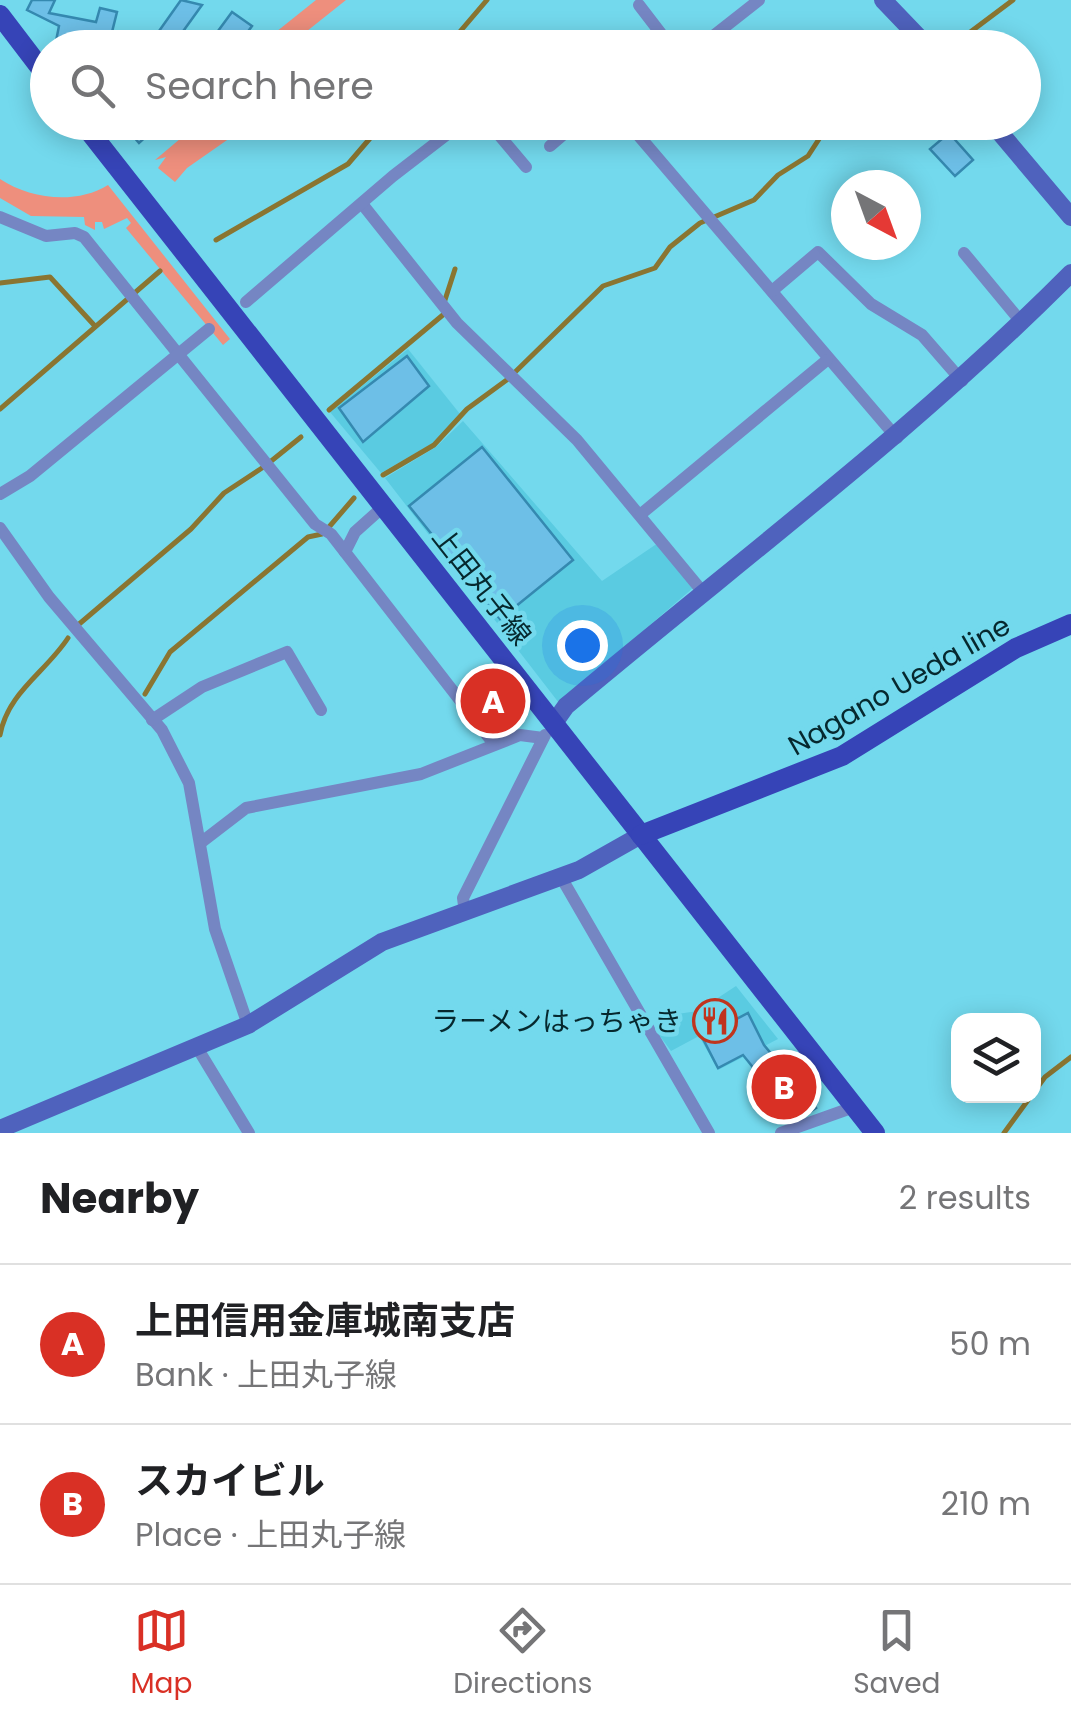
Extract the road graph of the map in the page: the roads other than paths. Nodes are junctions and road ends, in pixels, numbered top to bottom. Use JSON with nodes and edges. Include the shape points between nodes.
{"nodes":[{"id":1,"x":758,"y":0,"type":"edge"},
{"id":2,"x":883,"y":0,"type":"edge"},
{"id":3,"x":639,"y":4,"type":"dead end"},
{"id":4,"x":0,"y":15,"type":"edge"},
{"id":5,"x":658,"y":30,"type":"edge"},
{"id":6,"x":720,"y":30,"type":"edge"},
{"id":7,"x":912,"y":30,"type":"edge"},
{"id":8,"x":30,"y":54,"type":"edge"},
{"id":9,"x":96,"y":140,"type":"edge"},
{"id":10,"x":440,"y":140,"type":"edge"},
{"id":11,"x":503,"y":140,"type":"edge"},
{"id":12,"x":557,"y":140,"type":"edge"},
{"id":13,"x":642,"y":140,"type":"edge"},
{"id":14,"x":1006,"y":140,"type":"edge"},
{"id":15,"x":550,"y":146,"type":"dead end"},
{"id":16,"x":526,"y":167,"type":"dead end"},
{"id":17,"x":364,"y":206,"type":"junction"},
{"id":18,"x":0,"y":217,"type":"edge"},
{"id":19,"x":1071,"y":217,"type":"edge"},
{"id":20,"x":964,"y":253,"type":"dead end"},
{"id":21,"x":1071,"y":274,"type":"edge"},
{"id":22,"x":772,"y":291,"type":"junction"},
{"id":23,"x":246,"y":302,"type":"dead end"},
{"id":24,"x":1022,"y":323,"type":"junction"},
{"id":25,"x":209,"y":330,"type":"dead end"},
{"id":26,"x":176,"y":353,"type":"junction"},
{"id":27,"x":827,"y":360,"type":"junction"},
{"id":28,"x":962,"y":381,"type":"junction"},
{"id":29,"x":897,"y":438,"type":"junction"},
{"id":30,"x":0,"y":494,"type":"edge"},
{"id":31,"x":384,"y":506,"type":"junction"},
{"id":32,"x":641,"y":514,"type":"junction"},
{"id":33,"x":0,"y":528,"type":"edge"},
{"id":34,"x":345,"y":552,"type":"junction"},
{"id":35,"x":702,"y":591,"type":"junction"},
{"id":36,"x":1071,"y":624,"type":"edge"},
{"id":37,"x":320,"y":710,"type":"dead end"},
{"id":38,"x":152,"y":720,"type":"junction"},
{"id":39,"x":549,"y":731,"type":"junction"},
{"id":40,"x":494,"y":744,"type":"junction"},
{"id":41,"x":642,"y":836,"type":"junction"},
{"id":42,"x":202,"y":840,"type":"junction"},
{"id":43,"x":560,"y":877,"type":"junction"},
{"id":44,"x":466,"y":912,"type":"junction"},
{"id":45,"x":248,"y":1025,"type":"junction"},
{"id":46,"x":198,"y":1048,"type":"junction"},
{"id":47,"x":854,"y":1107,"type":"junction"},
{"id":48,"x":0,"y":1129,"type":"edge"},
{"id":49,"x":249,"y":1133,"type":"edge"},
{"id":50,"x":709,"y":1133,"type":"edge"},
{"id":51,"x":782,"y":1133,"type":"edge"},
{"id":52,"x":875,"y":1133,"type":"edge"}],
"edges":[{"from":1,"to":6,"type":"street"},
{"from":2,"to":7,"type":"street"},
{"from":3,"to":5,"type":"street"},
{"from":4,"to":8,"type":"main road"},
{"from":9,"to":31,"type":"main road","name":"上田丸子線"},
{"from":10,"to":17,"type":"street"},
{"from":11,"to":16,"type":"street"},
{"from":12,"to":15,"type":"street"},
{"from":13,"to":22,"type":"street"},
{"from":14,"to":19,"type":"street"},
{"from":17,"to":23,"type":"street"},
{"from":17,"to":32,"type":"street","via":[[456,323],[565,428]]},
{"from":18,"to":26,"type":"street","via":[[46,236],[84,237]]},
{"from":20,"to":24,"type":"street"},
{"from":21,"to":24,"type":"street"},
{"from":22,"to":27,"type":"street"},
{"from":22,"to":28,"type":"street","via":[[818,252],[871,304],[922,335]]},
{"from":24,"to":28,"type":"street"},
{"from":25,"to":26,"type":"street"},
{"from":26,"to":30,"type":"street"},
{"from":26,"to":34,"type":"street","via":[[314,524]]},
{"from":27,"to":29,"type":"street"},
{"from":27,"to":32,"type":"street"},
{"from":28,"to":29,"type":"street"},
{"from":29,"to":35,"type":"street"},
{"from":31,"to":34,"type":"street","via":[[354,532]]},
{"from":31,"to":39,"type":"main road","name":"上田丸子線"},
{"from":32,"to":35,"type":"street"},
{"from":33,"to":38,"type":"street"},
{"from":34,"to":40,"type":"street"},
{"from":35,"to":39,"type":"street","via":[[566,706]]},
{"from":36,"to":41,"type":"main road","name":"Nagano Ueda line","via":[[1016,648],[842,756]]},
{"from":37,"to":38,"type":"street","via":[[287,652],[202,686]]},
{"from":38,"to":42,"type":"street","via":[[189,783]]},
{"from":39,"to":40,"type":"street"},
{"from":39,"to":41,"type":"main road","name":"上田丸子線"},
{"from":39,"to":44,"type":"street","via":[[462,898]]},
{"from":40,"to":42,"type":"street","via":[[421,774],[246,808]]},
{"from":41,"to":43,"type":"street"},
{"from":41,"to":47,"type":"main road","name":"上田丸子線"},
{"from":42,"to":45,"type":"street","via":[[215,929]]},
{"from":43,"to":44,"type":"street"},
{"from":43,"to":50,"type":"street"},
{"from":44,"to":45,"type":"street","via":[[358,954]]},
{"from":45,"to":46,"type":"street"},
{"from":46,"to":48,"type":"street"},
{"from":46,"to":49,"type":"street"},
{"from":47,"to":51,"type":"street"},
{"from":47,"to":52,"type":"main road","name":"上田丸子線"}]}
